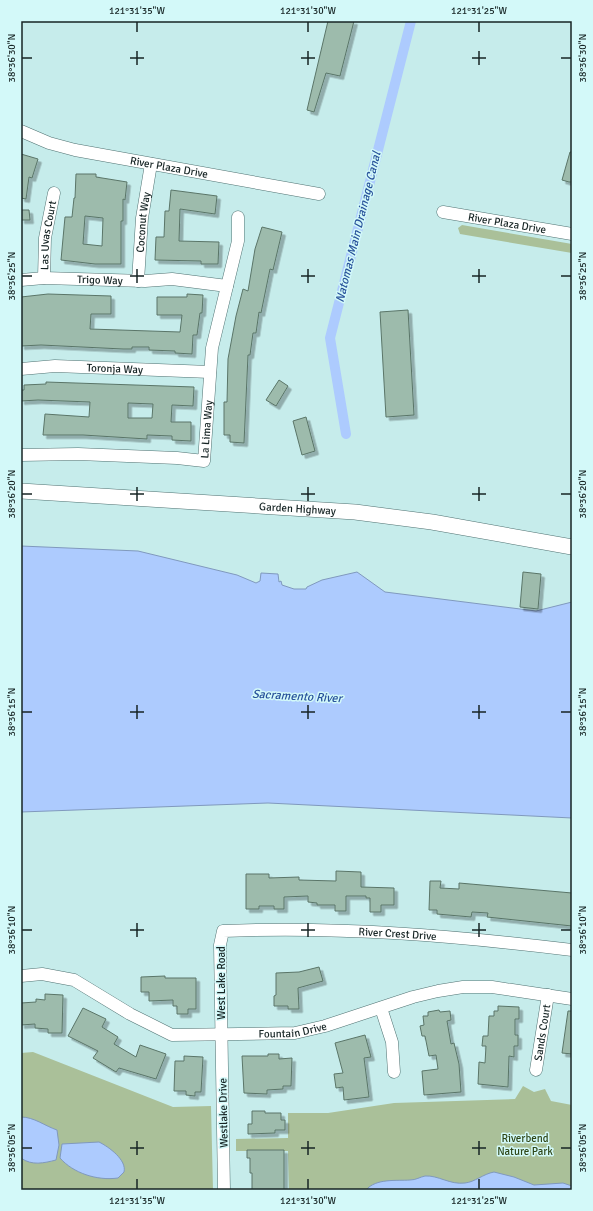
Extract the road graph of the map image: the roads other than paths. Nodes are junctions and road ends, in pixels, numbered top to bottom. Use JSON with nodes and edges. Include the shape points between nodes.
{"nodes":[{"id":1,"x":21,"y":131,"type":"edge"},
{"id":2,"x":151,"y":164,"type":"junction"},
{"id":3,"x":54,"y":193,"type":"dead end"},
{"id":4,"x":319,"y":194,"type":"dead end"},
{"id":5,"x":443,"y":212,"type":"dead end"},
{"id":6,"x":238,"y":217,"type":"dead end"},
{"id":7,"x":572,"y":234,"type":"edge"},
{"id":8,"x":44,"y":278,"type":"junction"},
{"id":9,"x":21,"y":280,"type":"edge"},
{"id":10,"x":138,"y":281,"type":"junction"},
{"id":11,"x":227,"y":286,"type":"junction"},
{"id":12,"x":21,"y":370,"type":"edge"},
{"id":13,"x":210,"y":372,"type":"junction"},
{"id":14,"x":21,"y":455,"type":"edge"},
{"id":15,"x":21,"y":491,"type":"edge"},
{"id":16,"x":572,"y":546,"type":"edge"},
{"id":17,"x":223,"y":931,"type":"joint"},
{"id":18,"x":572,"y":950,"type":"edge"},
{"id":19,"x":21,"y":976,"type":"edge"},
{"id":20,"x":548,"y":995,"type":"junction"},
{"id":21,"x":572,"y":999,"type":"edge"},
{"id":22,"x":381,"y":1008,"type":"junction"},
{"id":23,"x":222,"y":1035,"type":"junction"},
{"id":24,"x":536,"y":1070,"type":"dead end"},
{"id":25,"x":394,"y":1072,"type":"dead end"},
{"id":26,"x":224,"y":1190,"type":"edge"}],
"edges":[{"from":1,"to":2,"type":"street","name":"River Plaza Drive","via":[[49,143],[75,150]]},
{"from":2,"to":4,"type":"street","name":"River Plaza Drive"},
{"from":2,"to":10,"type":"street","name":"Coconut Way","via":[[142,218]]},
{"from":3,"to":8,"type":"street","name":"Las Uvas Court","via":[[45,238]]},
{"from":5,"to":7,"type":"street","name":"River Plaza Drive"},
{"from":6,"to":11,"type":"street","name":"La Lima Way","via":[[238,241]]},
{"from":8,"to":9,"type":"street","name":"Trigo Way"},
{"from":8,"to":10,"type":"street","name":"Trigo Way"},
{"from":10,"to":11,"type":"street","name":"Trigo Way","via":[[185,279]]},
{"from":11,"to":13,"type":"street","name":"La Lima Way","via":[[212,348]]},
{"from":12,"to":13,"type":"street","name":"Toronja Way","via":[[55,366]]},
{"from":13,"to":14,"type":"street","name":"La Lima Way","via":[[204,461],[78,454]]},
{"from":15,"to":16,"type":"main road","name":"Garden Highway","via":[[370,514],[478,529]]},
{"from":17,"to":18,"type":"street","name":"River Crest Drive","via":[[408,934]]},
{"from":17,"to":23,"type":"street","name":"West Lake Road","via":[[220,945]]},
{"from":19,"to":23,"type":"street","name":"Fountain Drive","via":[[42,974],[74,980],[130,1014],[172,1035]]},
{"from":20,"to":21,"type":"street","name":"Fountain Drive"},
{"from":20,"to":22,"type":"street","name":"Fountain Drive","via":[[463,987],[438,991]]},
{"from":20,"to":24,"type":"street","name":"Sands Court"},
{"from":22,"to":23,"type":"street","name":"Fountain Drive","via":[[295,1033]]},
{"from":22,"to":25,"type":"street","via":[[392,1042]]},
{"from":23,"to":26,"type":"street","name":"Westlake Drive"}]}
